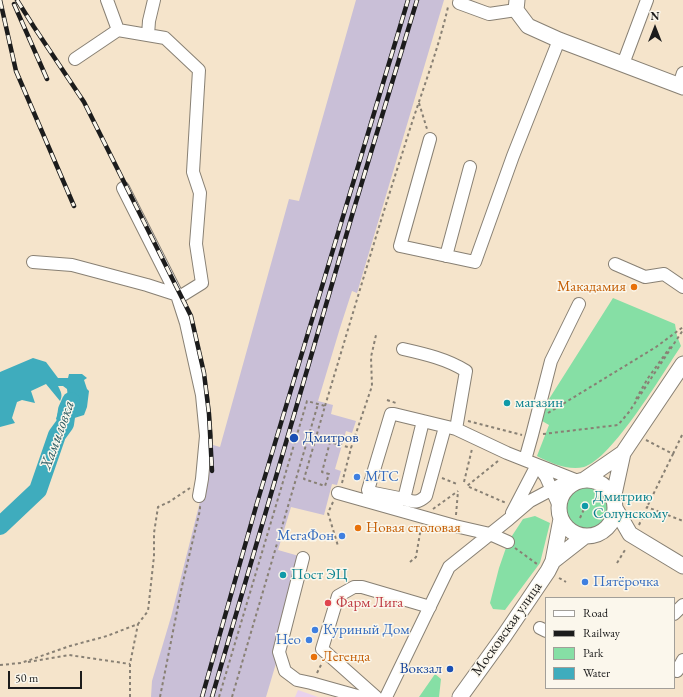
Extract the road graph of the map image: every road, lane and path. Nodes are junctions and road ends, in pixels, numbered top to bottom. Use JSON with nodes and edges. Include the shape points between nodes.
{"nodes":[{"id":1,"x":107,"y":0,"type":"edge"},
{"id":2,"x":154,"y":0,"type":"edge"},
{"id":3,"x":450,"y":0,"type":"edge"},
{"id":4,"x":460,"y":0,"type":"edge"},
{"id":5,"x":647,"y":0,"type":"edge"},
{"id":6,"x":516,"y":5,"type":"edge"},
{"id":7,"x":118,"y":30,"type":"junction"},
{"id":8,"x":148,"y":35,"type":"junction"},
{"id":9,"x":559,"y":40,"type":"junction"},
{"id":10,"x":75,"y":59,"type":"dead end"},
{"id":11,"x":623,"y":64,"type":"junction"},
{"id":12,"x":682,"y":81,"type":"edge"},
{"id":13,"x":418,"y":102,"type":"junction"},
{"id":14,"x":430,"y":139,"type":"joint"},
{"id":15,"x":470,"y":167,"type":"dead end"},
{"id":16,"x":123,"y":188,"type":"dead end"},
{"id":17,"x":446,"y":256,"type":"junction"},
{"id":18,"x":33,"y":262,"type":"dead end"},
{"id":19,"x":615,"y":264,"type":"dead end"},
{"id":20,"x":683,"y":287,"type":"edge"},
{"id":21,"x":177,"y":295,"type":"junction"},
{"id":22,"x":579,"y":304,"type":"dead end"},
{"id":23,"x":683,"y":328,"type":"edge"},
{"id":24,"x":376,"y":335,"type":"dead end"},
{"id":25,"x":403,"y":349,"type":"dead end"},
{"id":26,"x":683,"y":364,"type":"edge"},
{"id":27,"x":318,"y":404,"type":"junction"},
{"id":28,"x":325,"y":406,"type":"junction"},
{"id":29,"x":423,"y":421,"type":"junction"},
{"id":30,"x":535,"y":421,"type":"junction"},
{"id":31,"x":451,"y":428,"type":"junction"},
{"id":32,"x":683,"y":433,"type":"edge"},
{"id":33,"x":532,"y":435,"type":"junction"},
{"id":34,"x":475,"y":437,"type":"junction"},
{"id":35,"x":644,"y":439,"type":"dead end"},
{"id":36,"x":351,"y":448,"type":"junction"},
{"id":37,"x":507,"y":453,"type":"junction"},
{"id":38,"x":623,"y":453,"type":"junction"},
{"id":39,"x":673,"y":454,"type":"junction"},
{"id":40,"x":525,"y":460,"type":"junction"},
{"id":41,"x":537,"y":465,"type":"junction"},
{"id":42,"x":202,"y":479,"type":"junction"},
{"id":43,"x":581,"y":481,"type":"junction"},
{"id":44,"x":464,"y":482,"type":"dead end"},
{"id":45,"x":551,"y":489,"type":"junction"},
{"id":46,"x":338,"y":493,"type":"junction"},
{"id":47,"x":199,"y":496,"type":"joint"},
{"id":48,"x":404,"y":499,"type":"junction"},
{"id":49,"x":614,"y":504,"type":"junction"},
{"id":50,"x":515,"y":506,"type":"junction"},
{"id":51,"x":647,"y":507,"type":"junction"},
{"id":52,"x":584,"y":509,"type":"dead end"},
{"id":53,"x":560,"y":512,"type":"junction"},
{"id":54,"x":422,"y":516,"type":"junction"},
{"id":55,"x":580,"y":518,"type":"dead end"},
{"id":56,"x":509,"y":519,"type":"junction"},
{"id":57,"x":683,"y":521,"type":"edge"},
{"id":58,"x":455,"y":526,"type":"junction"},
{"id":59,"x":634,"y":530,"type":"junction"},
{"id":60,"x":490,"y":534,"type":"junction"},
{"id":61,"x":591,"y":534,"type":"junction"},
{"id":62,"x":508,"y":542,"type":"joint"},
{"id":63,"x":338,"y":546,"type":"dead end"},
{"id":64,"x":625,"y":550,"type":"dead end"},
{"id":65,"x":304,"y":558,"type":"dead end"},
{"id":66,"x":553,"y":561,"type":"junction"},
{"id":67,"x":410,"y":562,"type":"dead end"},
{"id":68,"x":683,"y":562,"type":"edge"},
{"id":69,"x":618,"y":563,"type":"dead end"},
{"id":70,"x":538,"y":565,"type":"dead end"},
{"id":71,"x":683,"y":566,"type":"edge"},
{"id":72,"x":558,"y":577,"type":"dead end"},
{"id":73,"x":566,"y":582,"type":"dead end"},
{"id":74,"x":683,"y":605,"type":"edge"},
{"id":75,"x":430,"y":607,"type":"junction"},
{"id":76,"x":675,"y":613,"type":"edge"},
{"id":77,"x":138,"y":624,"type":"junction"},
{"id":78,"x":21,"y":663,"type":"junction"},
{"id":79,"x":130,"y":664,"type":"junction"},
{"id":80,"x":0,"y":665,"type":"edge"},
{"id":81,"x":130,"y":697,"type":"edge"},
{"id":82,"x":160,"y":697,"type":"edge"},
{"id":83,"x":219,"y":697,"type":"edge"},
{"id":84,"x":232,"y":697,"type":"edge"},
{"id":85,"x":361,"y":697,"type":"edge"},
{"id":86,"x":376,"y":697,"type":"edge"},
{"id":87,"x":386,"y":697,"type":"edge"},
{"id":88,"x":460,"y":697,"type":"edge"}],
"edges":[{"from":1,"to":7,"type":"street"},
{"from":2,"to":8,"type":"street"},
{"from":3,"to":13,"type":"path","via":[[443,30]]},
{"from":4,"to":6,"type":"street","via":[[459,4],[489,14]]},
{"from":5,"to":11,"type":"street"},
{"from":6,"to":9,"type":"main road","via":[[528,26]]},
{"from":7,"to":8,"type":"street"},
{"from":7,"to":10,"type":"street"},
{"from":8,"to":21,"type":"street","via":[[165,38],[198,70],[193,172],[200,193],[196,244],[202,283],[181,296]]},
{"from":9,"to":11,"type":"main road"},
{"from":9,"to":17,"type":"street","via":[[512,156],[475,262]]},
{"from":11,"to":12,"type":"main road"},
{"from":13,"to":14,"type":"path"},
{"from":13,"to":28,"type":"path"},
{"from":14,"to":17,"type":"street","via":[[400,246]]},
{"from":15,"to":17,"type":"street"},
{"from":16,"to":21,"type":"street"},
{"from":18,"to":21,"type":"street","via":[[72,265]]},
{"from":19,"to":20,"type":"street","via":[[645,277],[664,274]]},
{"from":21,"to":42,"type":"street","via":[[186,323],[202,396],[206,436]]},
{"from":22,"to":30,"type":"street","via":[[551,361]]},
{"from":23,"to":30,"type":"path"},
{"from":23,"to":33,"type":"path","via":[[619,424]]},
{"from":24,"to":36,"type":"path","via":[[371,357],[372,386]]},
{"from":25,"to":31,"type":"street","via":[[448,361],[466,371]]},
{"from":26,"to":38,"type":"main road","name":"Московская улица"},
{"from":27,"to":28,"type":"path"},
{"from":27,"to":83,"type":"path","via":[[307,401]]},
{"from":27,"to":84,"type":"path"},
{"from":28,"to":36,"type":"path","via":[[304,479],[325,486],[329,474],[322,472],[330,442]]},
{"from":29,"to":31,"type":"street"},
{"from":29,"to":48,"type":"street"},
{"from":29,"to":48,"type":"street","via":[[392,414],[368,490]]},
{"from":30,"to":33,"type":"street"},
{"from":31,"to":34,"type":"street"},
{"from":31,"to":48,"type":"street","via":[[426,496],[420,502]]},
{"from":32,"to":39,"type":"path"},
{"from":33,"to":40,"type":"street"},
{"from":34,"to":37,"type":"street"},
{"from":34,"to":44,"type":"path"},
{"from":35,"to":39,"type":"path"},
{"from":36,"to":46,"type":"path"},
{"from":37,"to":40,"type":"street"},
{"from":37,"to":50,"type":"path","via":[[467,486]]},
{"from":38,"to":43,"type":"main road","name":"Московская улица"},
{"from":38,"to":49,"type":"main road","name":"Московская улица"},
{"from":39,"to":51,"type":"path"},
{"from":40,"to":41,"type":"street"},
{"from":41,"to":43,"type":"street"},
{"from":41,"to":45,"type":"street"},
{"from":41,"to":50,"type":"street"},
{"from":42,"to":47,"type":"street"},
{"from":42,"to":77,"type":"path","via":[[170,502],[158,507],[148,611]]},
{"from":43,"to":45,"type":"street"},
{"from":43,"to":49,"type":"main road","via":[[596,482],[604,486]]},
{"from":43,"to":53,"type":"main road","name":"Московская улица","via":[[564,491]]},
{"from":45,"to":53,"type":"street"},
{"from":45,"to":56,"type":"street","via":[[530,501]]},
{"from":46,"to":54,"type":"street"},
{"from":46,"to":63,"type":"path","via":[[328,512]]},
{"from":47,"to":82,"type":"path","via":[[200,510]]},
{"from":49,"to":59,"type":"main road"},
{"from":49,"to":61,"type":"main road","name":"Московская улица","via":[[610,523],[605,529]]},
{"from":50,"to":56,"type":"street"},
{"from":51,"to":57,"type":"path"},
{"from":51,"to":59,"type":"path"},
{"from":52,"to":55,"type":"path"},
{"from":53,"to":61,"type":"main road","via":[[569,530],[577,534]]},
{"from":53,"to":66,"type":"main road","name":"Московская улица"},
{"from":54,"to":58,"type":"street"},
{"from":54,"to":58,"type":"path","via":[[458,491]]},
{"from":54,"to":67,"type":"path","via":[[416,557]]},
{"from":56,"to":60,"type":"street"},
{"from":58,"to":60,"type":"street"},
{"from":59,"to":61,"type":"main road"},
{"from":59,"to":71,"type":"main road"},
{"from":60,"to":62,"type":"street"},
{"from":60,"to":75,"type":"street","via":[[449,567]]},
{"from":61,"to":66,"type":"main road","name":"Московская улица"},
{"from":62,"to":70,"type":"path"},
{"from":64,"to":69,"type":"path"},
{"from":65,"to":85,"type":"street","via":[[279,652],[285,670],[297,680]]},
{"from":66,"to":88,"type":"main road","name":"Московская улица","via":[[508,631]]},
{"from":68,"to":71,"type":"street"},
{"from":72,"to":73,"type":"path"},
{"from":74,"to":76,"type":"street"},
{"from":75,"to":86,"type":"street","via":[[362,587],[354,587],[338,596],[322,649]]},
{"from":75,"to":87,"type":"street"},
{"from":77,"to":78,"type":"path"},
{"from":77,"to":79,"type":"path"},
{"from":78,"to":79,"type":"path","via":[[69,655]]},
{"from":78,"to":80,"type":"path"},
{"from":79,"to":81,"type":"path"}]}
